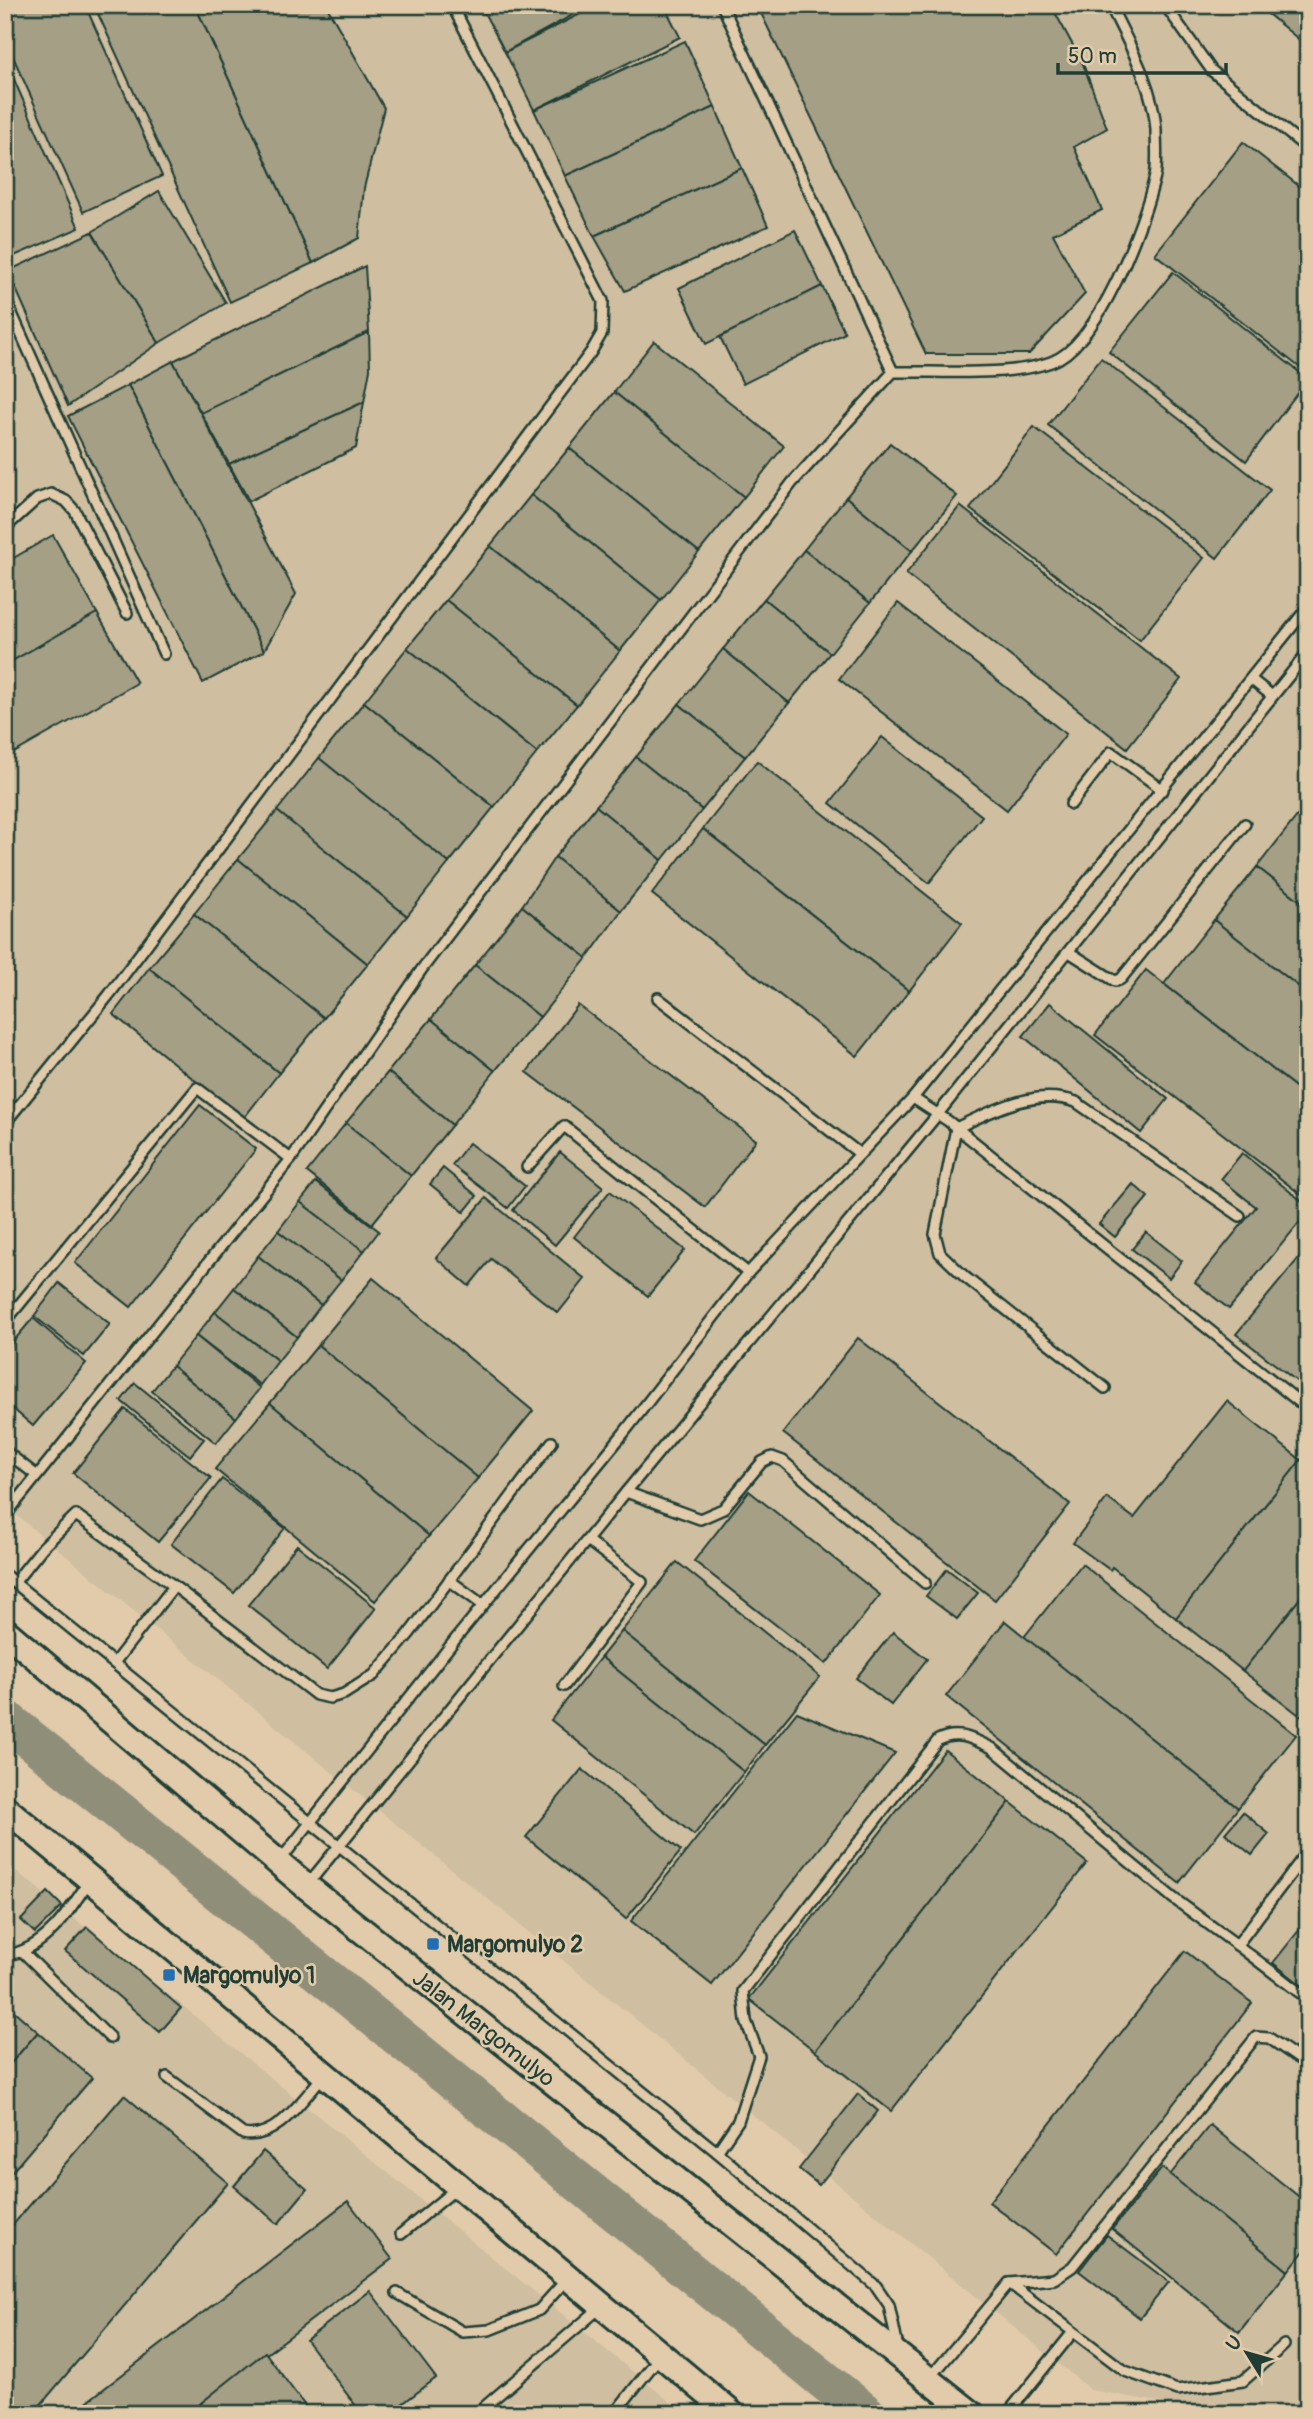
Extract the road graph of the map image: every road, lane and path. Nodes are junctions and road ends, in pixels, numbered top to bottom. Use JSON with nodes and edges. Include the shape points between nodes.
{"nodes":[{"id":1,"x":452,"y":5,"type":"edge"},
{"id":2,"x":722,"y":5,"type":"edge"},
{"id":3,"x":1110,"y":5,"type":"edge"},
{"id":4,"x":1165,"y":5,"type":"edge"},
{"id":5,"x":1308,"y":149,"type":"edge"},
{"id":6,"x":5,"y":298,"type":"edge"},
{"id":7,"x":893,"y":372,"type":"junction"},
{"id":8,"x":5,"y":528,"type":"edge"},
{"id":9,"x":1308,"y":607,"type":"edge"},
{"id":10,"x":127,"y":613,"type":"dead end"},
{"id":11,"x":1308,"y":652,"type":"edge"},
{"id":12,"x":164,"y":654,"type":"dead end"},
{"id":13,"x":1252,"y":680,"type":"junction"},
{"id":14,"x":1271,"y":695,"type":"junction"},
{"id":15,"x":1163,"y":790,"type":"junction"},
{"id":16,"x":1071,"y":804,"type":"dead end"},
{"id":17,"x":1245,"y":824,"type":"dead end"},
{"id":18,"x":1069,"y":952,"type":"junction"},
{"id":19,"x":658,"y":998,"type":"dead end"},
{"id":20,"x":913,"y":1098,"type":"junction"},
{"id":21,"x":938,"y":1114,"type":"junction"},
{"id":22,"x":5,"y":1123,"type":"edge"},
{"id":23,"x":956,"y":1128,"type":"junction"},
{"id":24,"x":860,"y":1154,"type":"junction"},
{"id":25,"x":291,"y":1159,"type":"junction"},
{"id":26,"x":527,"y":1167,"type":"dead end"},
{"id":27,"x":1240,"y":1216,"type":"dead end"},
{"id":28,"x":748,"y":1273,"type":"junction"},
{"id":29,"x":5,"y":1322,"type":"edge"},
{"id":30,"x":1105,"y":1388,"type":"dead end"},
{"id":31,"x":1308,"y":1409,"type":"edge"},
{"id":32,"x":552,"y":1442,"type":"dead end"},
{"id":33,"x":5,"y":1451,"type":"edge"},
{"id":34,"x":36,"y":1475,"type":"junction"},
{"id":35,"x":626,"y":1492,"type":"junction"},
{"id":36,"x":5,"y":1516,"type":"edge"},
{"id":37,"x":588,"y":1541,"type":"junction"},
{"id":38,"x":5,"y":1575,"type":"edge"},
{"id":39,"x":449,"y":1580,"type":"junction"},
{"id":40,"x":14,"y":1583,"type":"junction"},
{"id":41,"x":925,"y":1583,"type":"dead end"},
{"id":42,"x":174,"y":1586,"type":"junction"},
{"id":43,"x":483,"y":1605,"type":"junction"},
{"id":44,"x":11,"y":1641,"type":"edge"},
{"id":45,"x":114,"y":1663,"type":"junction"},
{"id":46,"x":564,"y":1686,"type":"dead end"},
{"id":47,"x":5,"y":1808,"type":"edge"},
{"id":48,"x":312,"y":1822,"type":"junction"},
{"id":49,"x":340,"y":1846,"type":"junction"},
{"id":50,"x":1308,"y":1851,"type":"edge"},
{"id":51,"x":278,"y":1863,"type":"junction"},
{"id":52,"x":92,"y":1878,"type":"junction"},
{"id":53,"x":306,"y":1886,"type":"junction"},
{"id":54,"x":1237,"y":1945,"type":"junction"},
{"id":55,"x":24,"y":1953,"type":"junction"},
{"id":56,"x":5,"y":1955,"type":"edge"},
{"id":57,"x":1308,"y":1999,"type":"edge"},
{"id":58,"x":110,"y":2038,"type":"dead end"},
{"id":59,"x":1308,"y":2065,"type":"edge"},
{"id":60,"x":325,"y":2074,"type":"junction"},
{"id":61,"x":167,"y":2077,"type":"dead end"},
{"id":62,"x":717,"y":2152,"type":"junction"},
{"id":63,"x":459,"y":2186,"type":"junction"},
{"id":64,"x":401,"y":2234,"type":"dead end"},
{"id":65,"x":568,"y":2278,"type":"junction"},
{"id":66,"x":1009,"y":2283,"type":"junction"},
{"id":67,"x":397,"y":2293,"type":"dead end"},
{"id":68,"x":601,"y":2307,"type":"junction"},
{"id":69,"x":1073,"y":2332,"type":"junction"},
{"id":70,"x":1284,"y":2345,"type":"dead end"},
{"id":71,"x":660,"y":2356,"type":"junction"},
{"id":72,"x":900,"y":2357,"type":"junction"},
{"id":73,"x":929,"y":2379,"type":"junction"},
{"id":74,"x":476,"y":2414,"type":"edge"},
{"id":75,"x":614,"y":2414,"type":"edge"},
{"id":76,"x":732,"y":2414,"type":"edge"},
{"id":77,"x":972,"y":2414,"type":"edge"},
{"id":78,"x":1007,"y":2414,"type":"edge"}],
"edges":[{"from":1,"to":22,"type":"lane","via":[[603,301],[602,332],[117,984]]},
{"from":2,"to":7,"type":"lane"},
{"from":3,"to":7,"type":"lane","via":[[1145,77],[1156,127],[1155,175],[1119,277],[1100,312],[1080,340],[1054,361],[1024,369]]},
{"from":4,"to":5,"type":"lane","via":[[1212,71]]},
{"from":6,"to":12,"type":"lane"},
{"from":7,"to":25,"type":"lane","via":[[792,483],[422,969]]},
{"from":8,"to":10,"type":"lane","via":[[37,499],[51,494],[66,501],[75,510]]},
{"from":9,"to":13,"type":"lane"},
{"from":11,"to":14,"type":"lane"},
{"from":13,"to":14,"type":"lane"},
{"from":13,"to":15,"type":"lane"},
{"from":14,"to":18,"type":"lane"},
{"from":15,"to":16,"type":"lane","via":[[1111,752]]},
{"from":15,"to":20,"type":"lane"},
{"from":17,"to":18,"type":"lane","via":[[1121,979],[1115,981]]},
{"from":18,"to":21,"type":"lane"},
{"from":19,"to":24,"type":"lane"},
{"from":20,"to":21,"type":"lane"},
{"from":20,"to":24,"type":"lane"},
{"from":21,"to":23,"type":"lane"},
{"from":21,"to":35,"type":"lane"},
{"from":23,"to":27,"type":"lane","via":[[1010,1103],[1060,1097],[1076,1102]]},
{"from":23,"to":30,"type":"lane","via":[[936,1234],[940,1253]]},
{"from":23,"to":31,"type":"lane"},
{"from":24,"to":28,"type":"lane"},
{"from":25,"to":29,"type":"lane","via":[[197,1088]]},
{"from":25,"to":34,"type":"lane"},
{"from":26,"to":28,"type":"lane","via":[[564,1126]]},
{"from":28,"to":43,"type":"lane"},
{"from":32,"to":39,"type":"lane"},
{"from":33,"to":34,"type":"lane"},
{"from":34,"to":36,"type":"lane"},
{"from":35,"to":37,"type":"lane"},
{"from":35,"to":41,"type":"lane","via":[[700,1519],[723,1509],[762,1462],[772,1457],[783,1461]]},
{"from":37,"to":46,"type":"lane","via":[[642,1581]]},
{"from":37,"to":49,"type":"lane"},
{"from":38,"to":40,"type":"lane"},
{"from":39,"to":42,"type":"lane","via":[[374,1675],[330,1698],[316,1695]]},
{"from":39,"to":43,"type":"lane"},
{"from":40,"to":42,"type":"lane","via":[[76,1515]]},
{"from":40,"to":45,"type":"lane"},
{"from":42,"to":45,"type":"lane"},
{"from":43,"to":48,"type":"lane"},
{"from":44,"to":51,"type":"main road","name":"Jalan Margomulyo"},
{"from":45,"to":48,"type":"lane"},
{"from":47,"to":52,"type":"main road"},
{"from":48,"to":49,"type":"lane"},
{"from":48,"to":51,"type":"lane"},
{"from":49,"to":53,"type":"lane"},
{"from":49,"to":62,"type":"lane"},
{"from":50,"to":54,"type":"lane"},
{"from":51,"to":53,"type":"main road","name":"Jalan Margomulyo"},
{"from":52,"to":55,"type":"lane","via":[[66,1916]]},
{"from":52,"to":60,"type":"main road"},
{"from":53,"to":72,"type":"main road","name":"Jalan Margomulyo"},
{"from":54,"to":57,"type":"lane"},
{"from":54,"to":62,"type":"lane","via":[[992,1748],[964,1735],[949,1735],[938,1740],[743,1991],[746,2021],[759,2056],[738,2122]]},
{"from":55,"to":56,"type":"lane"},
{"from":55,"to":58,"type":"lane"},
{"from":59,"to":66,"type":"lane","via":[[1269,2038],[1256,2037],[1072,2267],[1054,2279]]},
{"from":60,"to":61,"type":"lane","via":[[272,2131],[254,2137],[243,2134]]},
{"from":60,"to":63,"type":"main road"},
{"from":62,"to":72,"type":"lane","via":[[876,2286],[889,2305]]},
{"from":63,"to":64,"type":"lane"},
{"from":63,"to":65,"type":"main road"},
{"from":65,"to":67,"type":"lane","via":[[538,2310],[489,2330],[463,2332]]},
{"from":65,"to":68,"type":"main road"},
{"from":66,"to":69,"type":"lane"},
{"from":66,"to":73,"type":"lane"},
{"from":68,"to":71,"type":"main road"},
{"from":68,"to":74,"type":"lane"},
{"from":69,"to":70,"type":"lane","via":[[1125,2371],[1177,2390],[1243,2381]]},
{"from":69,"to":78,"type":"lane"},
{"from":71,"to":75,"type":"lane"},
{"from":71,"to":76,"type":"main road"},
{"from":72,"to":73,"type":"main road","name":"Jalan Margomulyo"},
{"from":73,"to":77,"type":"main road","name":"Jalan Margomulyo"}]}
